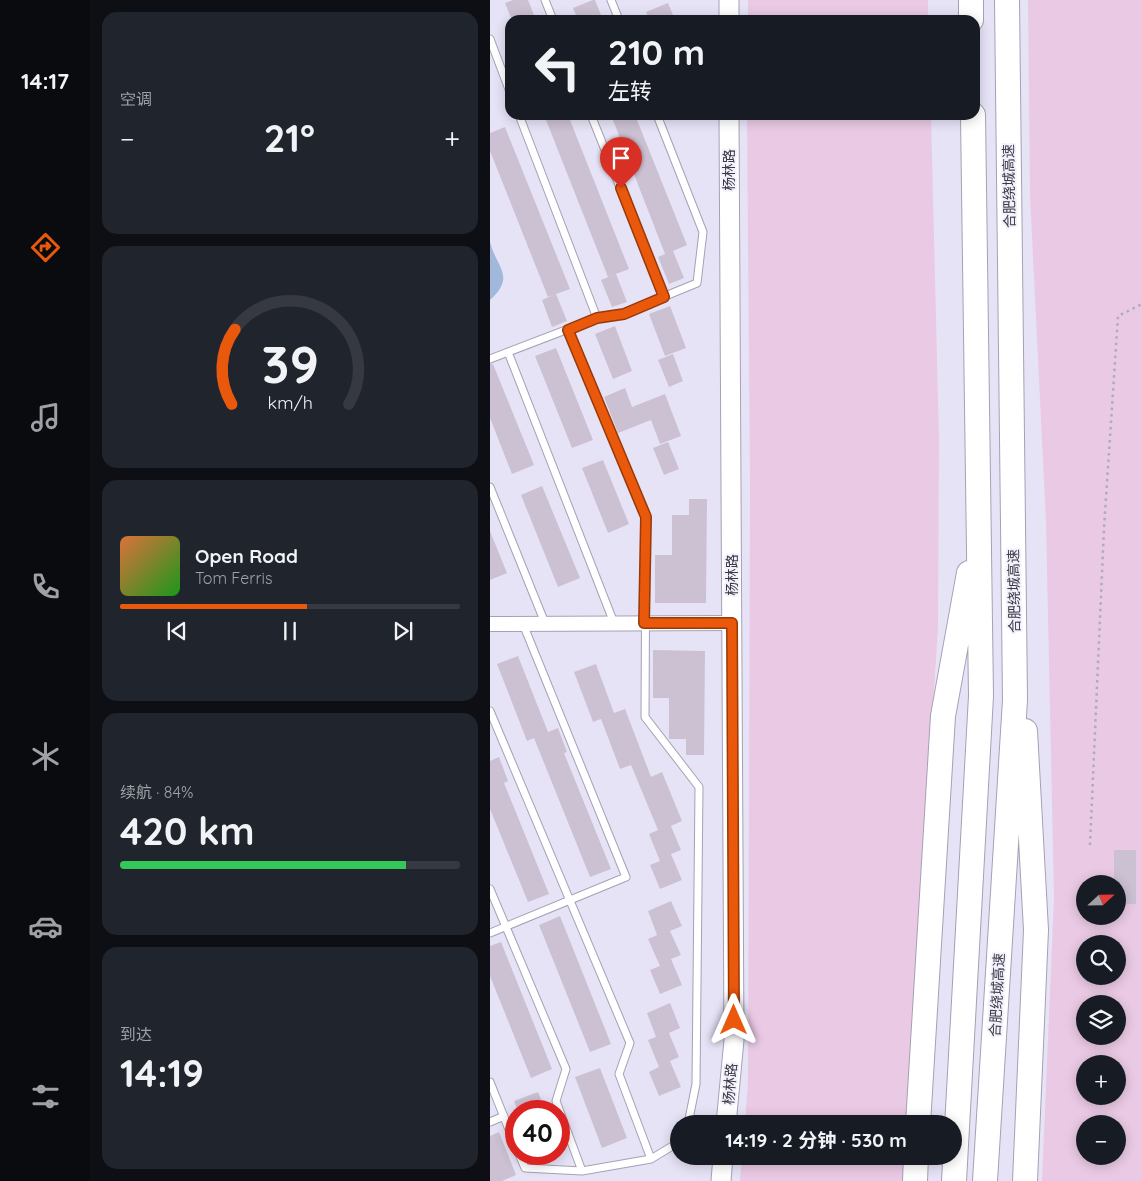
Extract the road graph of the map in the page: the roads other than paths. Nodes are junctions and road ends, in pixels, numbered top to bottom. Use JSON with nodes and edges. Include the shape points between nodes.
{"nodes":[{"id":1,"x":545,"y":0,"type":"edge"},
{"id":2,"x":611,"y":0,"type":"edge"},
{"id":3,"x":728,"y":0,"type":"edge"},
{"id":4,"x":971,"y":0,"type":"edge"},
{"id":5,"x":1007,"y":0,"type":"edge"},
{"id":6,"x":551,"y":15,"type":"edge"},
{"id":7,"x":617,"y":15,"type":"edge"},
{"id":8,"x":729,"y":15,"type":"edge"},
{"id":9,"x":971,"y":15,"type":"edge"},
{"id":10,"x":490,"y":39,"type":"edge"},
{"id":11,"x":505,"y":79,"type":"edge"},
{"id":12,"x":521,"y":120,"type":"edge"},
{"id":13,"x":593,"y":120,"type":"edge"},
{"id":14,"x":659,"y":120,"type":"edge"},
{"id":15,"x":729,"y":120,"type":"edge"},
{"id":16,"x":973,"y":120,"type":"edge"},
{"id":17,"x":664,"y":297,"type":"junction"},
{"id":18,"x":597,"y":318,"type":"junction"},
{"id":19,"x":568,"y":330,"type":"junction"},
{"id":20,"x":508,"y":352,"type":"junction"},
{"id":21,"x":490,"y":359,"type":"edge"},
{"id":22,"x":490,"y":487,"type":"edge"},
{"id":23,"x":978,"y":517,"type":"junction"},
{"id":24,"x":1013,"y":521,"type":"junction"},
{"id":25,"x":545,"y":623,"type":"junction"},
{"id":26,"x":614,"y":623,"type":"junction"},
{"id":27,"x":644,"y":623,"type":"junction"},
{"id":28,"x":732,"y":623,"type":"junction"},
{"id":29,"x":490,"y":624,"type":"edge"},
{"id":30,"x":522,"y":624,"type":"junction"},
{"id":31,"x":490,"y":711,"type":"edge"},
{"id":32,"x":490,"y":889,"type":"edge"},
{"id":33,"x":570,"y":900,"type":"junction"},
{"id":34,"x":506,"y":926,"type":"junction"},
{"id":35,"x":490,"y":933,"type":"edge"},
{"id":36,"x":490,"y":1082,"type":"edge"},
{"id":37,"x":690,"y":1115,"type":"edge"},
{"id":38,"x":727,"y":1115,"type":"edge"},
{"id":39,"x":919,"y":1115,"type":"edge"},
{"id":40,"x":504,"y":1116,"type":"joint"},
{"id":41,"x":490,"y":1122,"type":"edge"},
{"id":42,"x":670,"y":1148,"type":"edge"},
{"id":43,"x":652,"y":1159,"type":"junction"},
{"id":44,"x":524,"y":1165,"type":"edge"},
{"id":45,"x":722,"y":1165,"type":"edge"},
{"id":46,"x":916,"y":1165,"type":"edge"},
{"id":47,"x":582,"y":1171,"type":"junction"},
{"id":48,"x":721,"y":1181,"type":"edge"},
{"id":49,"x":915,"y":1181,"type":"edge"},
{"id":50,"x":954,"y":1181,"type":"edge"},
{"id":51,"x":986,"y":1181,"type":"edge"},
{"id":52,"x":1025,"y":1181,"type":"edge"}],
"edges":[{"from":1,"to":6,"type":"lane"},
{"from":2,"to":7,"type":"lane"},
{"from":3,"to":8,"type":"street"},
{"from":4,"to":9,"type":"highway"},
{"from":5,"to":24,"type":"highway","name":"合肥绕城高速"},
{"from":10,"to":11,"type":"lane"},
{"from":12,"to":18,"type":"lane"},
{"from":13,"to":17,"type":"lane"},
{"from":14,"to":17,"type":"lane","via":[[703,232],[697,283]]},
{"from":15,"to":28,"type":"street","name":"杨林路"},
{"from":16,"to":23,"type":"highway"},
{"from":17,"to":18,"type":"lane","via":[[624,314]]},
{"from":18,"to":19,"type":"lane"},
{"from":19,"to":20,"type":"lane"},
{"from":19,"to":27,"type":"lane","via":[[646,517]]},
{"from":20,"to":21,"type":"lane"},
{"from":20,"to":26,"type":"lane"},
{"from":22,"to":25,"type":"lane"},
{"from":23,"to":39,"type":"highway","via":[[943,716]]},
{"from":23,"to":50,"type":"highway","via":[[981,696]]},
{"from":24,"to":51,"type":"highway","name":"合肥绕城高速","via":[[1015,700]]},
{"from":24,"to":52,"type":"highway","via":[[1036,930]]},
{"from":25,"to":26,"type":"street"},
{"from":25,"to":30,"type":"street"},
{"from":26,"to":27,"type":"street"},
{"from":27,"to":28,"type":"street"},
{"from":27,"to":37,"type":"lane","via":[[645,717],[699,787],[696,1084]]},
{"from":28,"to":38,"type":"street","name":"杨林路","via":[[734,1040]]},
{"from":29,"to":30,"type":"street"},
{"from":30,"to":33,"type":"lane","via":[[626,877]]},
{"from":31,"to":33,"type":"lane"},
{"from":32,"to":34,"type":"lane"},
{"from":33,"to":34,"type":"lane"},
{"from":33,"to":43,"type":"lane","via":[[630,1043],[619,1074]]},
{"from":34,"to":35,"type":"lane"},
{"from":34,"to":47,"type":"lane","via":[[566,1070],[556,1101]]},
{"from":36,"to":40,"type":"lane"},
{"from":40,"to":41,"type":"lane"},
{"from":42,"to":43,"type":"lane"},
{"from":43,"to":47,"type":"lane"},
{"from":44,"to":47,"type":"lane","via":[[525,1168]]},
{"from":45,"to":48,"type":"street"},
{"from":46,"to":49,"type":"highway"}]}
